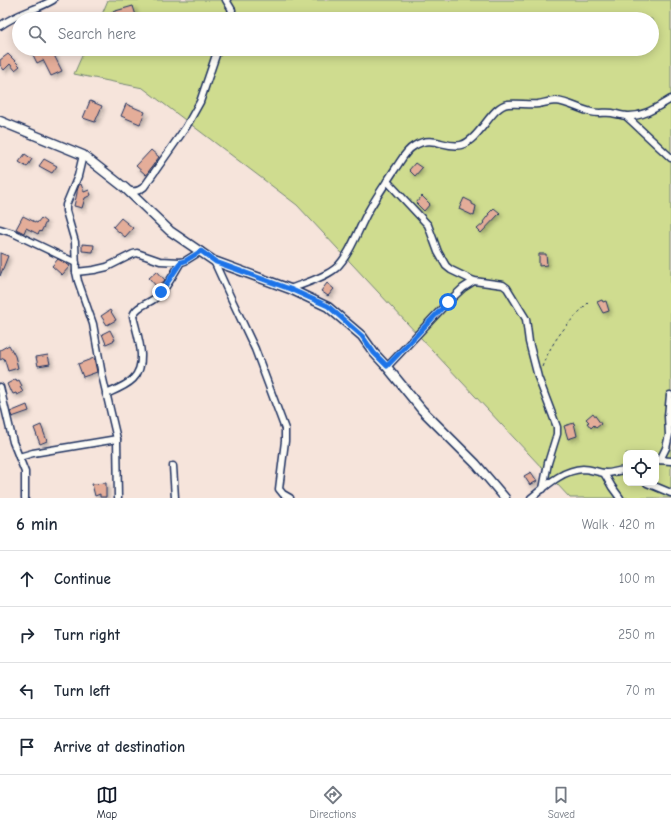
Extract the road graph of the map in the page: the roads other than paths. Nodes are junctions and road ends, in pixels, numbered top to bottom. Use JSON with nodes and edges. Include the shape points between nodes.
{"nodes":[{"id":1,"x":53,"y":0,"type":"edge"},
{"id":2,"x":226,"y":0,"type":"edge"},
{"id":3,"x":26,"y":12,"type":"edge"},
{"id":4,"x":231,"y":12,"type":"edge"},
{"id":5,"x":12,"y":18,"type":"edge"},
{"id":6,"x":0,"y":26,"type":"edge"},
{"id":7,"x":216,"y":56,"type":"edge"},
{"id":8,"x":671,"y":99,"type":"edge"},
{"id":9,"x":626,"y":116,"type":"junction"},
{"id":10,"x":0,"y":121,"type":"edge"},
{"id":11,"x":83,"y":155,"type":"junction"},
{"id":12,"x":671,"y":158,"type":"edge"},
{"id":13,"x":387,"y":181,"type":"junction"},
{"id":14,"x":125,"y":188,"type":"junction"},
{"id":15,"x":0,"y":229,"type":"edge"},
{"id":16,"x":201,"y":251,"type":"junction"},
{"id":17,"x":214,"y":261,"type":"junction"},
{"id":18,"x":181,"y":262,"type":"junction"},
{"id":19,"x":76,"y":263,"type":"junction"},
{"id":20,"x":76,"y":272,"type":"junction"},
{"id":21,"x":474,"y":281,"type":"junction"},
{"id":22,"x":290,"y":289,"type":"junction"},
{"id":23,"x":387,"y":366,"type":"junction"},
{"id":24,"x":0,"y":387,"type":"edge"},
{"id":25,"x":106,"y":394,"type":"junction"},
{"id":26,"x":670,"y":395,"type":"edge"},
{"id":27,"x":117,"y":439,"type":"junction"},
{"id":28,"x":19,"y":457,"type":"junction"},
{"id":29,"x":659,"y":458,"type":"edge"},
{"id":30,"x":659,"y":460,"type":"edge"},
{"id":31,"x":671,"y":460,"type":"edge"},
{"id":32,"x":173,"y":466,"type":"dead end"},
{"id":33,"x":623,"y":470,"type":"edge"},
{"id":34,"x":604,"y":473,"type":"junction"},
{"id":35,"x":654,"y":486,"type":"edge"},
{"id":36,"x":543,"y":489,"type":"junction"},
{"id":37,"x":671,"y":493,"type":"edge"},
{"id":38,"x":25,"y":498,"type":"edge"},
{"id":39,"x":118,"y":498,"type":"edge"},
{"id":40,"x":175,"y":498,"type":"edge"},
{"id":41,"x":290,"y":498,"type":"edge"},
{"id":42,"x":505,"y":498,"type":"edge"},
{"id":43,"x":531,"y":498,"type":"edge"},
{"id":44,"x":620,"y":498,"type":"edge"}],
"edges":[{"from":1,"to":3,"type":"street"},
{"from":2,"to":4,"type":"street"},
{"from":5,"to":6,"type":"street"},
{"from":7,"to":14,"type":"street","via":[[200,102],[186,127],[144,187],[132,192]]},
{"from":8,"to":9,"type":"street","via":[[647,113]]},
{"from":9,"to":12,"type":"street"},
{"from":9,"to":13,"type":"street","via":[[591,112],[555,101],[504,105],[462,144],[434,141],[414,146],[406,153]]},
{"from":10,"to":11,"type":"street"},
{"from":11,"to":14,"type":"street"},
{"from":11,"to":19,"type":"street","via":[[78,176],[66,205],[75,242]]},
{"from":13,"to":21,"type":"street","via":[[428,225],[446,266]]},
{"from":13,"to":22,"type":"street","via":[[338,266],[331,272]]},
{"from":14,"to":16,"type":"street","via":[[170,231]]},
{"from":15,"to":19,"type":"street"},
{"from":16,"to":17,"type":"street"},
{"from":16,"to":18,"type":"street"},
{"from":17,"to":22,"type":"street"},
{"from":17,"to":41,"type":"street","via":[[255,349],[285,429],[279,489]]},
{"from":18,"to":20,"type":"street","via":[[160,260],[138,253],[107,267]]},
{"from":18,"to":25,"type":"street","via":[[161,292],[136,310],[132,316],[141,359],[137,375],[123,386]]},
{"from":19,"to":20,"type":"street"},
{"from":20,"to":25,"type":"street","via":[[93,324]]},
{"from":21,"to":23,"type":"street","via":[[448,302]]},
{"from":21,"to":36,"type":"street","via":[[503,285],[526,319],[538,377],[557,427]]},
{"from":22,"to":23,"type":"street","via":[[328,306],[362,336]]},
{"from":23,"to":42,"type":"street","via":[[422,410],[476,464]]},
{"from":24,"to":28,"type":"street","via":[[9,431]]},
{"from":25,"to":27,"type":"street"},
{"from":26,"to":29,"type":"street","via":[[669,435],[666,448]]},
{"from":27,"to":28,"type":"street"},
{"from":27,"to":39,"type":"street"},
{"from":28,"to":38,"type":"street","via":[[25,472]]},
{"from":30,"to":31,"type":"street"},
{"from":32,"to":40,"type":"street"},
{"from":33,"to":34,"type":"street"},
{"from":34,"to":36,"type":"street","via":[[582,469],[565,473]]},
{"from":34,"to":44,"type":"street"},
{"from":35,"to":37,"type":"street"},
{"from":36,"to":43,"type":"street"}]}
